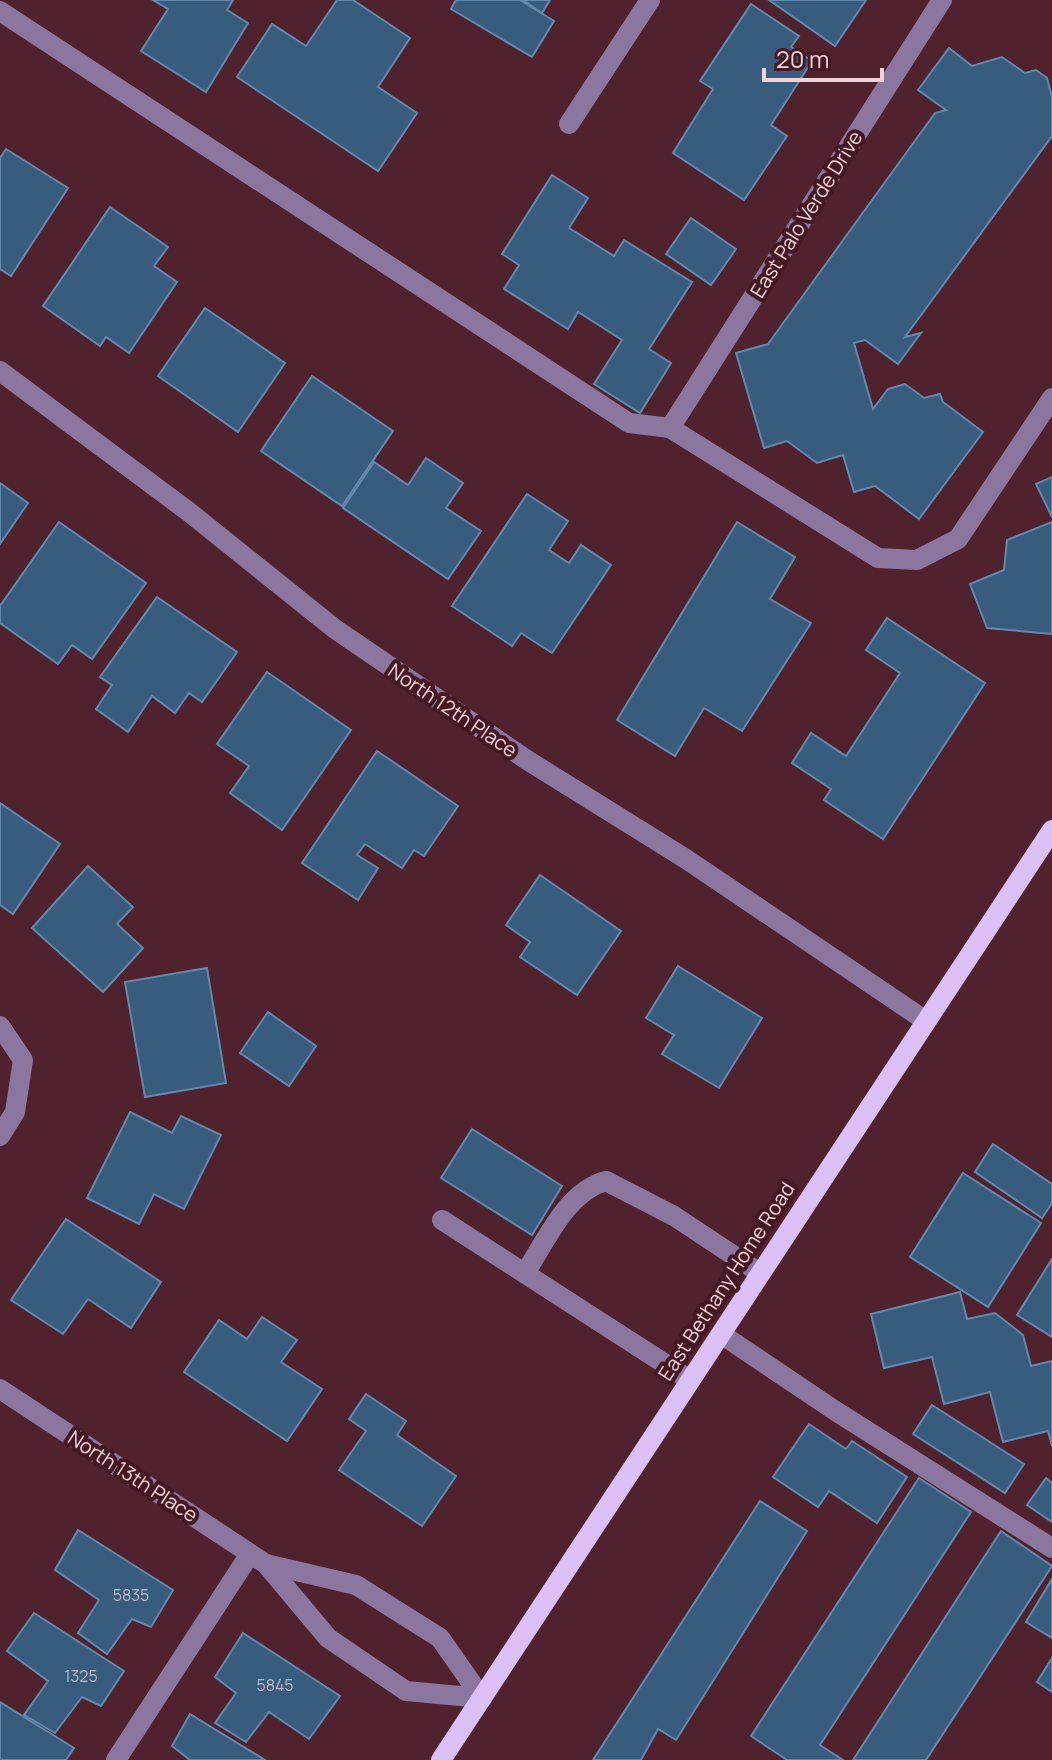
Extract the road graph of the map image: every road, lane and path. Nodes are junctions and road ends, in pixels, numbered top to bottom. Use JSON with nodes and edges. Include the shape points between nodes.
{"nodes":[{"id":1,"x":650,"y":0,"type":"edge"},
{"id":2,"x":942,"y":0,"type":"edge"},
{"id":3,"x":0,"y":11,"type":"edge"},
{"id":4,"x":569,"y":124,"type":"dead end"},
{"id":5,"x":0,"y":371,"type":"edge"},
{"id":6,"x":1052,"y":398,"type":"edge"},
{"id":7,"x":670,"y":428,"type":"junction"},
{"id":8,"x":1052,"y":830,"type":"edge"},
{"id":9,"x":926,"y":1021,"type":"junction"},
{"id":10,"x":0,"y":1026,"type":"edge"},
{"id":11,"x":0,"y":1136,"type":"edge"},
{"id":12,"x":442,"y":1220,"type":"dead end"},
{"id":13,"x":525,"y":1273,"type":"junction"},
{"id":14,"x":760,"y":1273,"type":"junction"},
{"id":15,"x":721,"y":1334,"type":"junction"},
{"id":16,"x":690,"y":1380,"type":"junction"},
{"id":17,"x":0,"y":1389,"type":"edge"},
{"id":18,"x":1052,"y":1548,"type":"edge"},
{"id":19,"x":258,"y":1559,"type":"junction"},
{"id":20,"x":482,"y":1698,"type":"junction"},
{"id":21,"x":116,"y":1760,"type":"edge"},
{"id":22,"x":441,"y":1760,"type":"edge"}],
"edges":[{"from":1,"to":4,"type":"street"},
{"from":2,"to":7,"type":"street","name":"East Palo Verde Drive"},
{"from":3,"to":7,"type":"street","via":[[629,423]]},
{"from":5,"to":9,"type":"street","name":"North 12th Place","via":[[335,629]]},
{"from":6,"to":7,"type":"street","via":[[958,539],[917,560],[878,558]]},
{"from":8,"to":9,"type":"main road","name":"East Bethany Home Road"},
{"from":9,"to":14,"type":"main road","name":"East Bethany Home Road"},
{"from":10,"to":11,"type":"street","via":[[23,1060],[15,1112]]},
{"from":12,"to":13,"type":"street"},
{"from":13,"to":14,"type":"street","via":[[567,1209],[590,1185],[606,1181],[674,1216]]},
{"from":13,"to":16,"type":"street"},
{"from":14,"to":15,"type":"main road","name":"East Bethany Home Road"},
{"from":15,"to":16,"type":"main road","name":"East Bethany Home Road"},
{"from":15,"to":18,"type":"street"},
{"from":16,"to":20,"type":"main road","name":"East Bethany Home Road"},
{"from":17,"to":19,"type":"street","name":"North 13th Place"},
{"from":19,"to":20,"type":"street","name":"North 13th Place","via":[[356,1585],[440,1638]]},
{"from":19,"to":20,"type":"street","name":"North 13th Place","via":[[328,1638],[406,1691]]},
{"from":19,"to":21,"type":"street"},
{"from":20,"to":22,"type":"main road","name":"East Bethany Home Road"}]}
